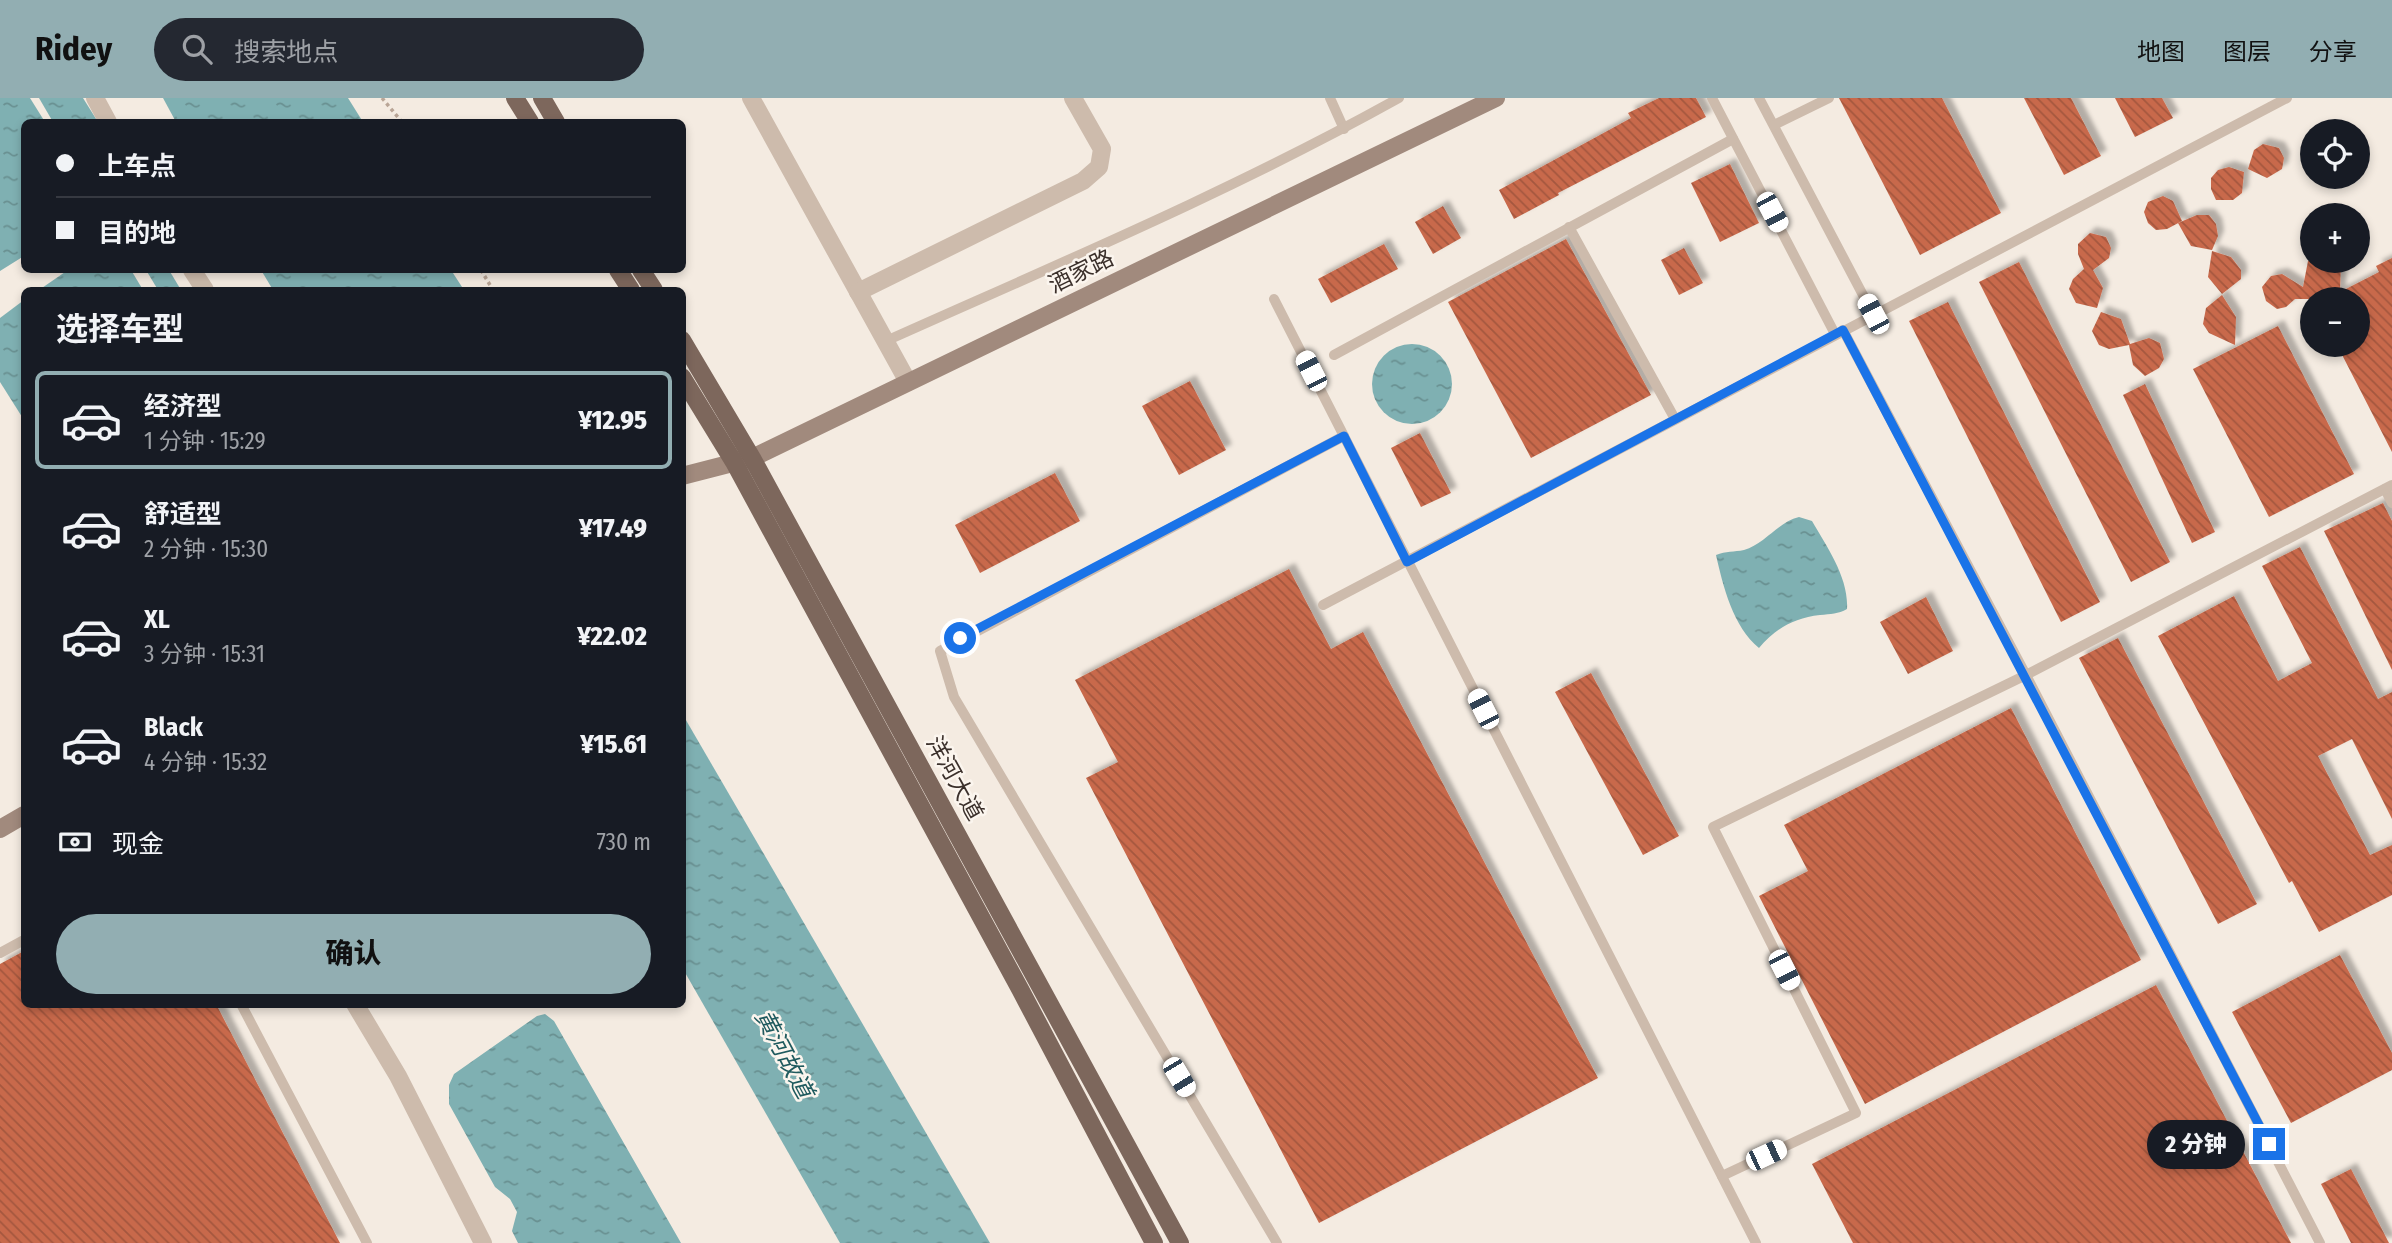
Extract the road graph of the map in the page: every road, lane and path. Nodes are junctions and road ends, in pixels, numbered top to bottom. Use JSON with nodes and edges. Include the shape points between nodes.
{"nodes":[{"id":1,"x":95,"y":98,"type":"edge"},
{"id":2,"x":382,"y":98,"type":"edge"},
{"id":3,"x":515,"y":98,"type":"edge"},
{"id":4,"x":542,"y":98,"type":"edge"},
{"id":5,"x":751,"y":98,"type":"edge"},
{"id":6,"x":1073,"y":98,"type":"edge"},
{"id":7,"x":1331,"y":98,"type":"edge"},
{"id":8,"x":1399,"y":98,"type":"edge"},
{"id":9,"x":1496,"y":98,"type":"edge"},
{"id":10,"x":1712,"y":98,"type":"edge"},
{"id":11,"x":1759,"y":98,"type":"edge"},
{"id":12,"x":1829,"y":98,"type":"edge"},
{"id":13,"x":2287,"y":98,"type":"edge"},
{"id":14,"x":106,"y":119,"type":"edge"},
{"id":15,"x":400,"y":119,"type":"edge"},
{"id":16,"x":528,"y":119,"type":"edge"},
{"id":17,"x":554,"y":119,"type":"edge"},
{"id":18,"x":1774,"y":125,"type":"junction"},
{"id":19,"x":1344,"y":129,"type":"junction"},
{"id":20,"x":1733,"y":139,"type":"junction"},
{"id":21,"x":1569,"y":228,"type":"junction"},
{"id":22,"x":858,"y":292,"type":"junction"},
{"id":23,"x":1274,"y":299,"type":"dead end"},
{"id":24,"x":1873,"y":314,"type":"junction"},
{"id":25,"x":1839,"y":332,"type":"junction"},
{"id":26,"x":886,"y":341,"type":"junction"},
{"id":27,"x":686,"y":347,"type":"edge"},
{"id":28,"x":1334,"y":355,"type":"dead end"},
{"id":29,"x":908,"y":382,"type":"junction"},
{"id":30,"x":686,"y":384,"type":"edge"},
{"id":31,"x":1675,"y":419,"type":"junction"},
{"id":32,"x":1344,"y":436,"type":"junction"},
{"id":33,"x":752,"y":458,"type":"junction"},
{"id":34,"x":734,"y":462,"type":"junction"},
{"id":35,"x":686,"y":475,"type":"edge"},
{"id":36,"x":2388,"y":487,"type":"edge"},
{"id":37,"x":2392,"y":503,"type":"edge"},
{"id":38,"x":1407,"y":562,"type":"junction"},
{"id":39,"x":1323,"y":605,"type":"dead end"},
{"id":40,"x":2026,"y":676,"type":"junction"},
{"id":41,"x":21,"y":817,"type":"edge"},
{"id":42,"x":0,"y":829,"type":"edge"},
{"id":43,"x":21,"y":942,"type":"edge"},
{"id":44,"x":0,"y":953,"type":"edge"},
{"id":45,"x":243,"y":1008,"type":"edge"},
{"id":46,"x":357,"y":1008,"type":"edge"},
{"id":47,"x":1722,"y":1176,"type":"junction"},
{"id":48,"x":367,"y":1243,"type":"edge"},
{"id":49,"x":483,"y":1243,"type":"edge"},
{"id":50,"x":1154,"y":1243,"type":"edge"},
{"id":51,"x":1180,"y":1243,"type":"edge"},
{"id":52,"x":1277,"y":1243,"type":"edge"},
{"id":53,"x":1756,"y":1243,"type":"edge"},
{"id":54,"x":2320,"y":1243,"type":"edge"}],
"edges":[{"from":1,"to":14,"type":"street"},
{"from":2,"to":15,"type":"path"},
{"from":3,"to":16,"type":"main road"},
{"from":4,"to":17,"type":"main road"},
{"from":5,"to":22,"type":"street"},
{"from":6,"to":22,"type":"street","via":[[1102,149],[1099,167],[1071,187]]},
{"from":7,"to":19,"type":"lane"},
{"from":8,"to":19,"type":"lane"},
{"from":9,"to":29,"type":"street","name":"酒家路"},
{"from":10,"to":20,"type":"lane"},
{"from":11,"to":18,"type":"lane"},
{"from":12,"to":18,"type":"lane"},
{"from":13,"to":24,"type":"lane"},
{"from":18,"to":24,"type":"lane"},
{"from":19,"to":26,"type":"lane"},
{"from":20,"to":21,"type":"lane"},
{"from":20,"to":25,"type":"lane"},
{"from":21,"to":28,"type":"lane"},
{"from":21,"to":31,"type":"lane"},
{"from":22,"to":26,"type":"street"},
{"from":23,"to":32,"type":"lane"},
{"from":24,"to":25,"type":"lane"},
{"from":25,"to":31,"type":"lane"},
{"from":25,"to":40,"type":"lane"},
{"from":26,"to":29,"type":"street"},
{"from":27,"to":33,"type":"main road","name":"洋河大道"},
{"from":29,"to":33,"type":"street","name":"酒家路"},
{"from":30,"to":34,"type":"main road","name":"洋河大道"},
{"from":31,"to":38,"type":"lane"},
{"from":32,"to":38,"type":"lane"},
{"from":32,"to":52,"type":"lane","via":[[940,651],[954,697]]},
{"from":33,"to":34,"type":"street","name":"酒家路"},
{"from":33,"to":51,"type":"main road","name":"洋河大道"},
{"from":34,"to":35,"type":"street","name":"酒家路"},
{"from":34,"to":50,"type":"main road","name":"洋河大道"},
{"from":36,"to":37,"type":"lane"},
{"from":36,"to":40,"type":"lane"},
{"from":38,"to":39,"type":"lane"},
{"from":38,"to":47,"type":"lane"},
{"from":40,"to":47,"type":"lane","via":[[1713,827],[1856,1113]]},
{"from":40,"to":54,"type":"lane"},
{"from":41,"to":42,"type":"street"},
{"from":43,"to":44,"type":"lane"},
{"from":45,"to":48,"type":"lane"},
{"from":46,"to":49,"type":"street","via":[[398,1076]]},
{"from":47,"to":53,"type":"lane"}]}
